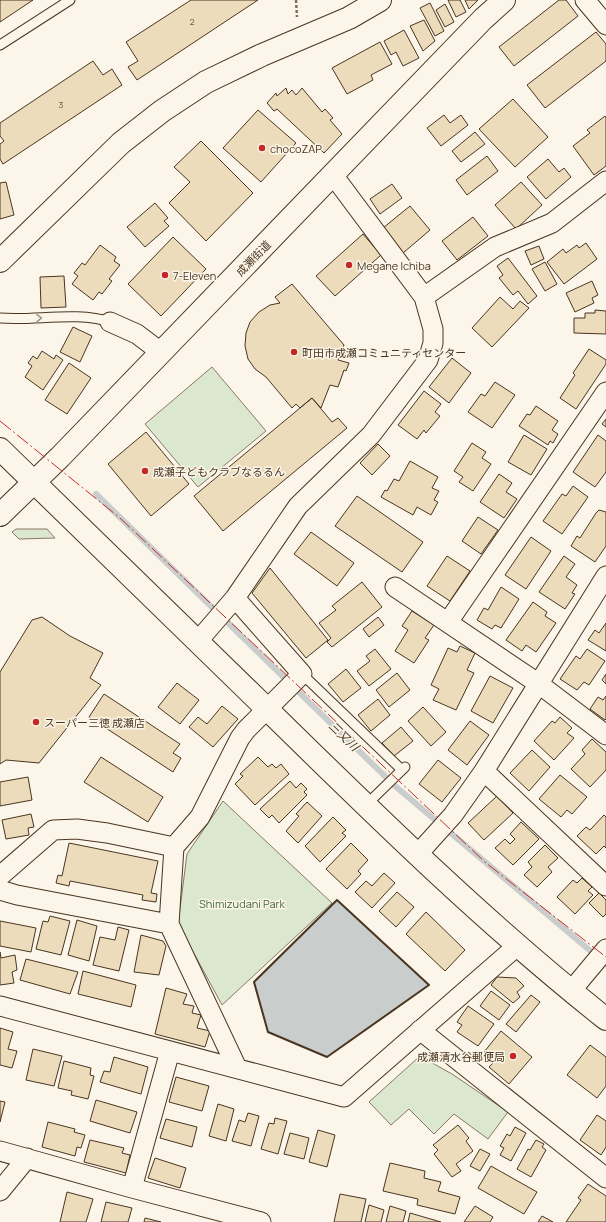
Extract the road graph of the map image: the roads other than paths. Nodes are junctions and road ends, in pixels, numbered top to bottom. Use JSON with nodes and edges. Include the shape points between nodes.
{"nodes":[{"id":1,"x":70,"y":0,"type":"edge"},
{"id":2,"x":380,"y":0,"type":"edge"},
{"id":3,"x":504,"y":0,"type":"edge"},
{"id":4,"x":585,"y":0,"type":"edge"},
{"id":5,"x":606,"y":25,"type":"edge"},
{"id":6,"x":0,"y":45,"type":"edge"},
{"id":7,"x":333,"y":175,"type":"junction"},
{"id":8,"x":606,"y":181,"type":"edge"},
{"id":9,"x":0,"y":261,"type":"edge"},
{"id":10,"x":424,"y":297,"type":"junction"},
{"id":11,"x":0,"y":318,"type":"edge"},
{"id":12,"x":110,"y":322,"type":"joint"},
{"id":13,"x":162,"y":353,"type":"junction"},
{"id":14,"x":606,"y":392,"type":"edge"},
{"id":15,"x":0,"y":449,"type":"edge"},
{"id":16,"x":35,"y":483,"type":"junction"},
{"id":17,"x":0,"y":515,"type":"edge"},
{"id":18,"x":606,"y":576,"type":"edge"},
{"id":19,"x":395,"y":587,"type":"dead end"},
{"id":20,"x":232,"y":601,"type":"junction"},
{"id":21,"x":448,"y":622,"type":"junction"},
{"id":22,"x":198,"y":641,"type":"junction"},
{"id":23,"x":300,"y":675,"type":"junction"},
{"id":24,"x":539,"y":684,"type":"junction"},
{"id":25,"x":267,"y":709,"type":"junction"},
{"id":26,"x":606,"y":735,"type":"edge"},
{"id":27,"x":484,"y":771,"type":"junction"},
{"id":28,"x":366,"y":806,"type":"junction"},
{"id":29,"x":174,"y":847,"type":"junction"},
{"id":30,"x":417,"y":855,"type":"junction"},
{"id":31,"x":0,"y":876,"type":"edge"},
{"id":32,"x":606,"y":886,"type":"edge"},
{"id":33,"x":0,"y":890,"type":"edge"},
{"id":34,"x":169,"y":924,"type":"junction"},
{"id":35,"x":517,"y":946,"type":"junction"},
{"id":36,"x":606,"y":949,"type":"edge"},
{"id":37,"x":571,"y":991,"type":"junction"},
{"id":38,"x":0,"y":1006,"type":"edge"},
{"id":39,"x":606,"y":1019,"type":"edge"},
{"id":40,"x":420,"y":1030,"type":"junction"},
{"id":41,"x":170,"y":1052,"type":"junction"},
{"id":42,"x":237,"y":1068,"type":"junction"},
{"id":43,"x":0,"y":1151,"type":"edge"},
{"id":44,"x":27,"y":1158,"type":"junction"},
{"id":45,"x":606,"y":1178,"type":"edge"},
{"id":46,"x":132,"y":1188,"type":"junction"},
{"id":47,"x":0,"y":1191,"type":"edge"},
{"id":48,"x":261,"y":1222,"type":"edge"}],
"edges":[{"from":1,"to":6,"type":"lane"},
{"from":2,"to":9,"type":"street","via":[[350,18],[206,82],[162,111],[121,143]]},
{"from":3,"to":7,"type":"street","name":"成瀬街道"},
{"from":4,"to":5,"type":"street"},
{"from":7,"to":10,"type":"street"},
{"from":7,"to":13,"type":"street","name":"成瀬街道"},
{"from":8,"to":10,"type":"street","via":[[552,223],[495,247]]},
{"from":10,"to":20,"type":"street","via":[[433,343],[428,360],[371,435],[298,506]]},
{"from":11,"to":12,"type":"lane","one_way":true,"via":[[68,317],[102,319]]},
{"from":12,"to":13,"type":"street","via":[[137,334]]},
{"from":13,"to":16,"type":"street","name":"成瀬街道"},
{"from":14,"to":21,"type":"street"},
{"from":15,"to":16,"type":"street"},
{"from":16,"to":17,"type":"street","name":"成瀬街道"},
{"from":16,"to":22,"type":"street"},
{"from":18,"to":24,"type":"street"},
{"from":19,"to":21,"type":"street"},
{"from":20,"to":22,"type":"street"},
{"from":20,"to":23,"type":"street"},
{"from":21,"to":24,"type":"street"},
{"from":22,"to":25,"type":"street"},
{"from":23,"to":25,"type":"street"},
{"from":23,"to":28,"type":"lane","via":[[402,770]]},
{"from":24,"to":26,"type":"street"},
{"from":24,"to":27,"type":"street"},
{"from":25,"to":28,"type":"street"},
{"from":25,"to":29,"type":"street","via":[[240,738],[200,817]]},
{"from":27,"to":30,"type":"street","via":[[453,815]]},
{"from":27,"to":32,"type":"street"},
{"from":28,"to":30,"type":"street"},
{"from":29,"to":31,"type":"street","via":[[107,833],[78,829],[53,830]]},
{"from":29,"to":34,"type":"street"},
{"from":30,"to":35,"type":"street"},
{"from":33,"to":34,"type":"street"},
{"from":34,"to":42,"type":"street"},
{"from":35,"to":37,"type":"street"},
{"from":35,"to":40,"type":"street"},
{"from":36,"to":37,"type":"street"},
{"from":37,"to":39,"type":"street"},
{"from":38,"to":41,"type":"street"},
{"from":40,"to":42,"type":"street","via":[[344,1097]]},
{"from":40,"to":45,"type":"street"},
{"from":41,"to":42,"type":"street"},
{"from":41,"to":46,"type":"street"},
{"from":43,"to":44,"type":"street"},
{"from":44,"to":46,"type":"street"},
{"from":44,"to":47,"type":"street"},
{"from":46,"to":48,"type":"street"}]}
